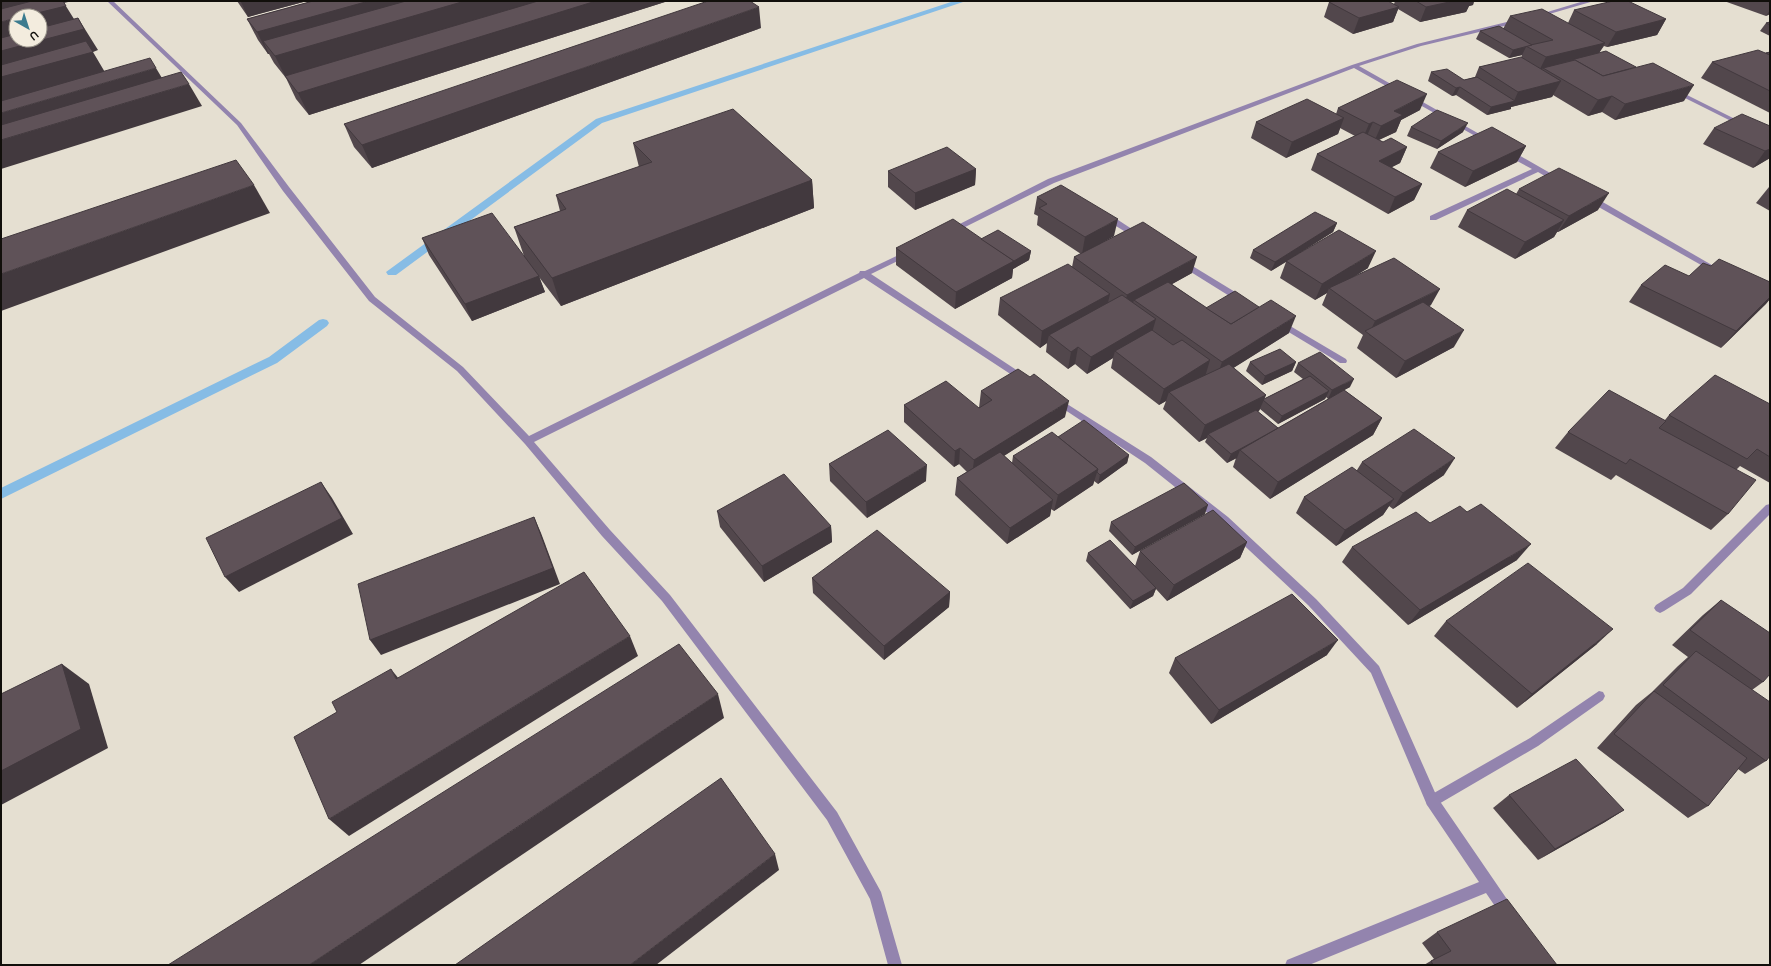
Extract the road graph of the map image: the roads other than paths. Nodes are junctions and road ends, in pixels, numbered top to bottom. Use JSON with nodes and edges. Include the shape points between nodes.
{"nodes":[{"id":1,"x":110,"y":1,"type":"edge"},
{"id":2,"x":1591,"y":1,"type":"edge"},
{"id":3,"x":1354,"y":66,"type":"junction"},
{"id":4,"x":1665,"y":86,"type":"edge"},
{"id":5,"x":1749,"y":129,"type":"edge"},
{"id":6,"x":1538,"y":169,"type":"junction"},
{"id":7,"x":1566,"y":184,"type":"edge"},
{"id":8,"x":1586,"y":196,"type":"edge"},
{"id":9,"x":1097,"y":210,"type":"edge"},
{"id":10,"x":1433,"y":218,"type":"dead end"},
{"id":11,"x":946,"y":234,"type":"edge"},
{"id":12,"x":1149,"y":243,"type":"edge"},
{"id":13,"x":918,"y":248,"type":"edge"},
{"id":14,"x":1176,"y":259,"type":"edge"},
{"id":15,"x":863,"y":273,"type":"junction"},
{"id":16,"x":1729,"y":277,"type":"edge"},
{"id":17,"x":1249,"y":304,"type":"edge"},
{"id":18,"x":1269,"y":316,"type":"edge"},
{"id":19,"x":1343,"y":361,"type":"dead end"},
{"id":20,"x":1035,"y":386,"type":"edge"},
{"id":21,"x":1048,"y":395,"type":"edge"},
{"id":22,"x":528,"y":441,"type":"junction"},
{"id":23,"x":1770,"y":508,"type":"edge"},
{"id":24,"x":1660,"y":608,"type":"dead end"},
{"id":25,"x":1599,"y":696,"type":"dead end"},
{"id":26,"x":1432,"y":801,"type":"junction"},
{"id":27,"x":1488,"y":885,"type":"junction"},
{"id":28,"x":1517,"y":925,"type":"edge"},
{"id":29,"x":895,"y":965,"type":"edge"},
{"id":30,"x":1292,"y":965,"type":"edge"}],
"edges":[{"from":1,"to":22,"type":"street","via":[[239,124],[372,299],[460,369]]},
{"from":2,"to":3,"type":"street","via":[[1536,19],[1419,45]]},
{"from":3,"to":6,"type":"street"},
{"from":3,"to":11,"type":"street","via":[[1054,183]]},
{"from":4,"to":5,"type":"street"},
{"from":6,"to":7,"type":"street"},
{"from":6,"to":10,"type":"street"},
{"from":8,"to":16,"type":"street"},
{"from":9,"to":12,"type":"street"},
{"from":13,"to":15,"type":"street"},
{"from":14,"to":17,"type":"street"},
{"from":15,"to":20,"type":"street"},
{"from":15,"to":22,"type":"street"},
{"from":18,"to":19,"type":"street"},
{"from":21,"to":26,"type":"street","via":[[1148,460],[1224,520],[1339,630],[1376,670]]},
{"from":22,"to":29,"type":"street","via":[[606,533],[666,598],[832,816],[876,897]]},
{"from":23,"to":24,"type":"street","via":[[1687,591]]},
{"from":25,"to":26,"type":"street","via":[[1534,742]]},
{"from":26,"to":27,"type":"street"},
{"from":27,"to":28,"type":"street"},
{"from":27,"to":30,"type":"street"}]}
